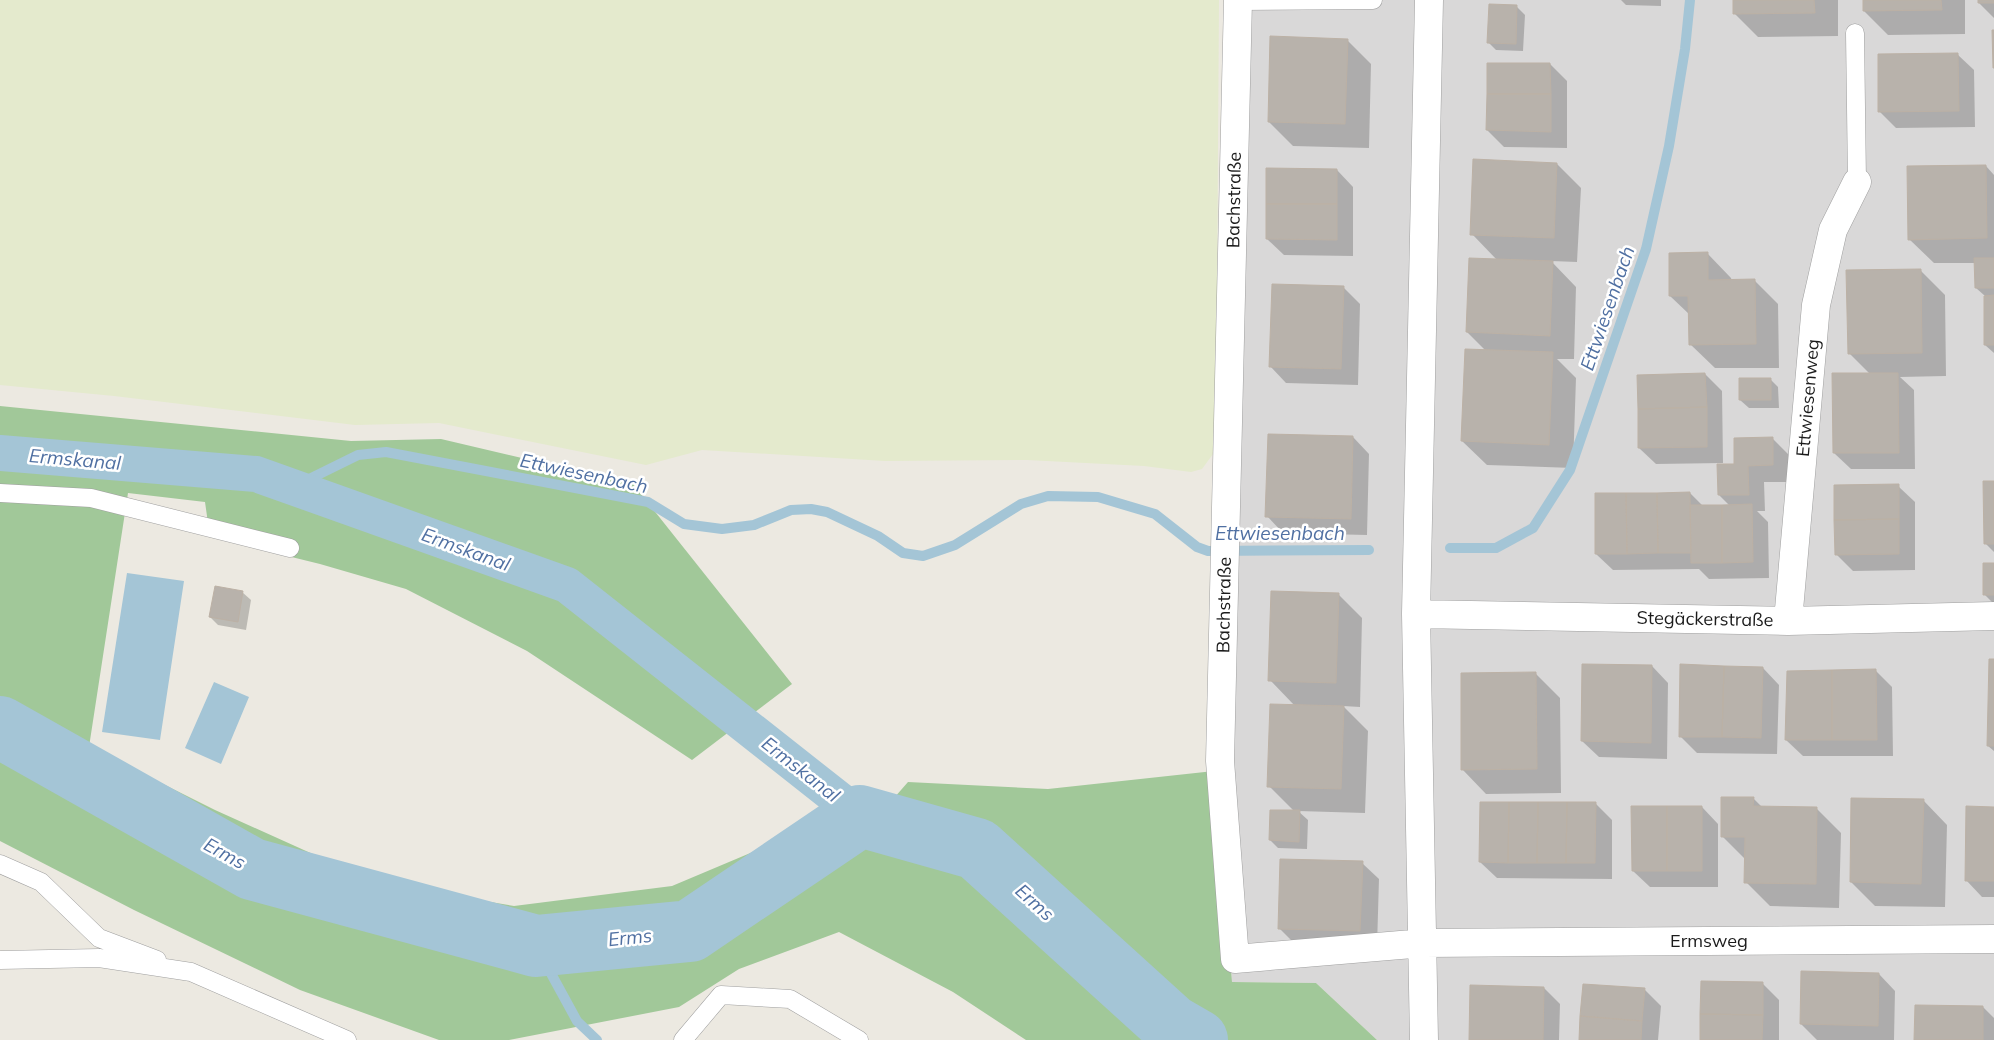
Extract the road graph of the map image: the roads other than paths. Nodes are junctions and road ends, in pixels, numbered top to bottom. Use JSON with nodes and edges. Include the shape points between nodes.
{"nodes":[{"id":1,"x":1238,"y":0,"type":"edge"},
{"id":2,"x":1373,"y":0,"type":"edge"},
{"id":3,"x":1429,"y":0,"type":"edge"},
{"id":4,"x":1855,"y":33,"type":"dead end"},
{"id":5,"x":1857,"y":182,"type":"joint"},
{"id":6,"x":0,"y":493,"type":"edge"},
{"id":7,"x":290,"y":548,"type":"dead end"},
{"id":8,"x":1416,"y":614,"type":"junction"},
{"id":9,"x":1994,"y":616,"type":"edge"},
{"id":10,"x":1788,"y":621,"type":"junction"},
{"id":11,"x":0,"y":864,"type":"edge"},
{"id":12,"x":1994,"y":939,"type":"edge"},
{"id":13,"x":1424,"y":943,"type":"junction"},
{"id":14,"x":0,"y":960,"type":"edge"},
{"id":15,"x":191,"y":972,"type":"junction"},
{"id":16,"x":347,"y":1040,"type":"edge"},
{"id":17,"x":683,"y":1040,"type":"edge"},
{"id":18,"x":859,"y":1040,"type":"edge"},
{"id":19,"x":1424,"y":1040,"type":"edge"}],
"edges":[{"from":1,"to":2,"type":"lane"},
{"from":1,"to":13,"type":"street","name":"Bachstraße","via":[[1220,761],[1236,960]]},
{"from":3,"to":8,"type":"street"},
{"from":4,"to":5,"type":"lane"},
{"from":5,"to":10,"type":"street","name":"Ettwiesenweg","via":[[1832,230],[1816,305]]},
{"from":6,"to":7,"type":"lane","via":[[91,498]]},
{"from":8,"to":10,"type":"street","name":"Stegäckerstraße"},
{"from":8,"to":13,"type":"street"},
{"from":9,"to":10,"type":"street","name":"Stegäckerstraße"},
{"from":11,"to":15,"type":"lane","via":[[41,882],[99,938]]},
{"from":12,"to":13,"type":"street","name":"Ermsweg"},
{"from":13,"to":19,"type":"street"},
{"from":14,"to":15,"type":"lane","via":[[99,958]]},
{"from":15,"to":16,"type":"lane"},
{"from":17,"to":18,"type":"lane","via":[[721,995],[790,998]]}]}
